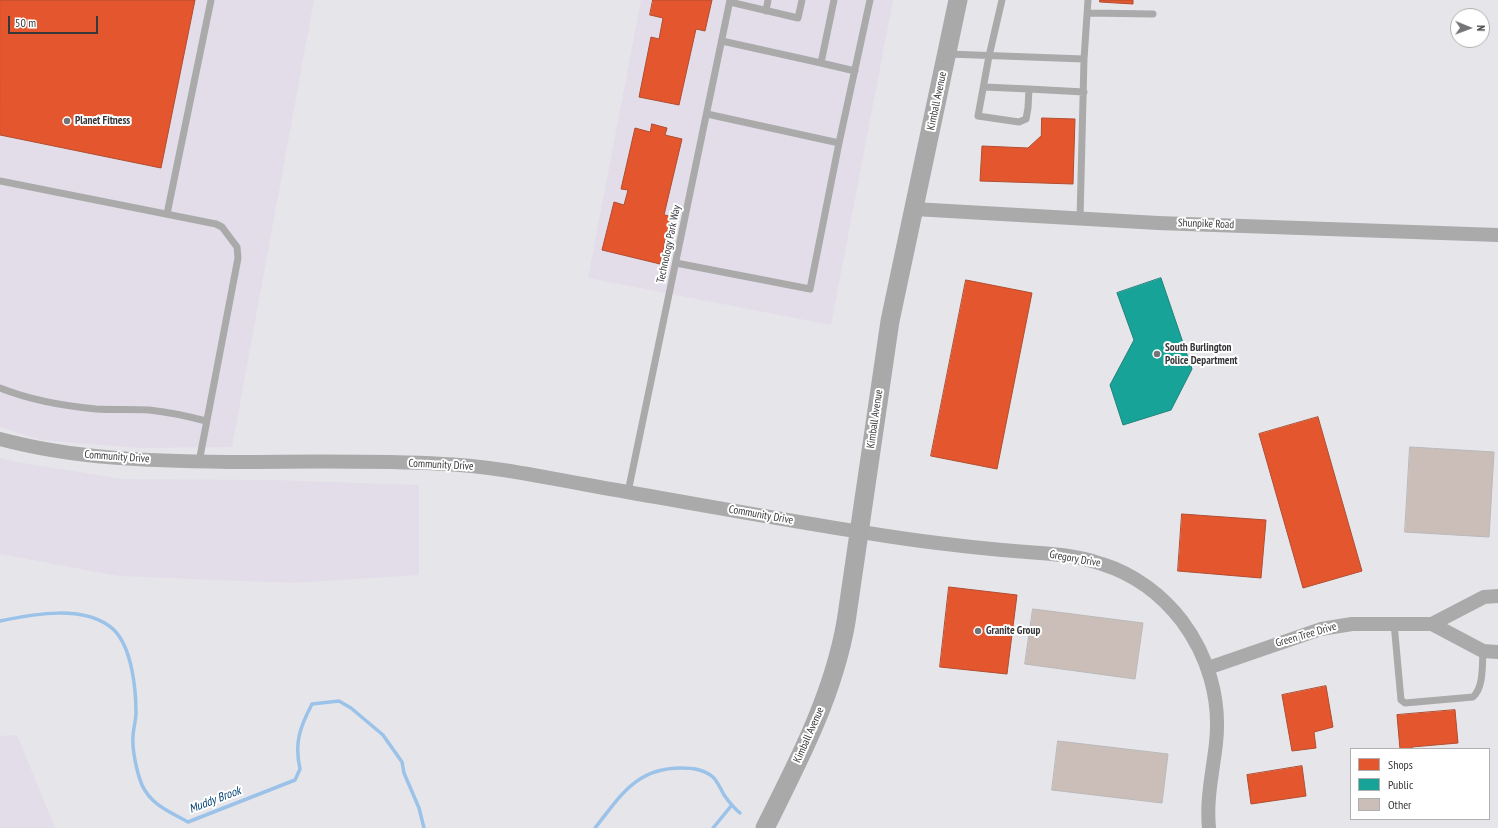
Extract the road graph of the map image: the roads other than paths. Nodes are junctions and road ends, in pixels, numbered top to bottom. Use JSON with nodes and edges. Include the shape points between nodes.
{"nodes":[{"id":1,"x":211,"y":0,"type":"edge"},
{"id":2,"x":768,"y":0,"type":"edge"},
{"id":3,"x":802,"y":0,"type":"edge"},
{"id":4,"x":834,"y":0,"type":"edge"},
{"id":5,"x":870,"y":0,"type":"edge"},
{"id":6,"x":958,"y":0,"type":"edge"},
{"id":7,"x":1002,"y":0,"type":"edge"},
{"id":8,"x":1088,"y":0,"type":"edge"},
{"id":9,"x":730,"y":1,"type":"edge"},
{"id":10,"x":766,"y":11,"type":"junction"},
{"id":11,"x":1088,"y":13,"type":"junction"},
{"id":12,"x":1153,"y":14,"type":"dead end"},
{"id":13,"x":722,"y":41,"type":"junction"},
{"id":14,"x":947,"y":54,"type":"junction"},
{"id":15,"x":989,"y":56,"type":"junction"},
{"id":16,"x":1084,"y":59,"type":"junction"},
{"id":17,"x":821,"y":63,"type":"junction"},
{"id":18,"x":855,"y":71,"type":"junction"},
{"id":19,"x":984,"y":87,"type":"junction"},
{"id":20,"x":1029,"y":89,"type":"junction"},
{"id":21,"x":1084,"y":92,"type":"junction"},
{"id":22,"x":707,"y":114,"type":"junction"},
{"id":23,"x":839,"y":142,"type":"junction"},
{"id":24,"x":0,"y":181,"type":"edge"},
{"id":25,"x":914,"y":210,"type":"junction"},
{"id":26,"x":168,"y":214,"type":"junction"},
{"id":27,"x":1080,"y":219,"type":"junction"},
{"id":28,"x":1498,"y":235,"type":"edge"},
{"id":29,"x":676,"y":263,"type":"junction"},
{"id":30,"x":0,"y":388,"type":"edge"},
{"id":31,"x":206,"y":421,"type":"junction"},
{"id":32,"x":0,"y":438,"type":"edge"},
{"id":33,"x":199,"y":462,"type":"junction"},
{"id":34,"x":628,"y":492,"type":"junction"},
{"id":35,"x":868,"y":533,"type":"junction"},
{"id":36,"x":1498,"y":596,"type":"edge"},
{"id":37,"x":1394,"y":623,"type":"junction"},
{"id":38,"x":1432,"y":624,"type":"junction"},
{"id":39,"x":1483,"y":651,"type":"junction"},
{"id":40,"x":1498,"y":652,"type":"edge"},
{"id":41,"x":1208,"y":668,"type":"junction"},
{"id":42,"x":765,"y":828,"type":"edge"},
{"id":43,"x":1209,"y":828,"type":"edge"}],
"edges":[{"from":1,"to":26,"type":"lane"},
{"from":2,"to":10,"type":"lane"},
{"from":3,"to":10,"type":"lane","via":[[798,18]]},
{"from":4,"to":17,"type":"lane"},
{"from":5,"to":18,"type":"lane"},
{"from":6,"to":14,"type":"main road","name":"Kimball Avenue"},
{"from":7,"to":15,"type":"lane"},
{"from":8,"to":11,"type":"lane"},
{"from":9,"to":10,"type":"lane"},
{"from":9,"to":13,"type":"lane","name":"Technology Park Way"},
{"from":11,"to":12,"type":"lane"},
{"from":11,"to":16,"type":"lane"},
{"from":13,"to":17,"type":"lane"},
{"from":13,"to":22,"type":"lane","name":"Technology Park Way"},
{"from":14,"to":15,"type":"lane"},
{"from":14,"to":25,"type":"main road","name":"Kimball Avenue"},
{"from":15,"to":16,"type":"lane"},
{"from":15,"to":19,"type":"lane"},
{"from":16,"to":21,"type":"lane"},
{"from":17,"to":18,"type":"lane"},
{"from":18,"to":23,"type":"lane"},
{"from":19,"to":20,"type":"lane"},
{"from":19,"to":20,"type":"lane","via":[[978,116],[1019,122],[1026,119]]},
{"from":20,"to":21,"type":"lane"},
{"from":21,"to":27,"type":"lane"},
{"from":22,"to":23,"type":"lane"},
{"from":22,"to":29,"type":"lane","name":"Technology Park Way"},
{"from":23,"to":29,"type":"lane","via":[[810,289]]},
{"from":24,"to":26,"type":"lane"},
{"from":25,"to":27,"type":"street","name":"Shunpike Road"},
{"from":25,"to":35,"type":"main road","name":"Kimball Avenue","via":[[885,351]]},
{"from":26,"to":31,"type":"lane","via":[[220,225],[237,247],[238,258]]},
{"from":27,"to":28,"type":"street","name":"Shunpike Road"},
{"from":29,"to":34,"type":"lane","name":"Technology Park Way"},
{"from":30,"to":31,"type":"lane","via":[[40,400],[79,407],[148,410]]},
{"from":31,"to":33,"type":"lane"},
{"from":32,"to":33,"type":"street","name":"Community Drive","via":[[40,449],[75,454]]},
{"from":33,"to":34,"type":"street","name":"Community Drive","via":[[386,462],[473,466]]},
{"from":34,"to":35,"type":"street","name":"Community Drive"},
{"from":35,"to":41,"type":"street","name":"Gregory Drive","via":[[1058,555],[1086,559],[1113,567],[1137,580],[1167,604],[1195,641]]},
{"from":35,"to":42,"type":"main road","name":"Kimball Avenue","via":[[834,670],[811,733]]},
{"from":36,"to":38,"type":"street","name":"Green Tree Drive","via":[[1484,597]]},
{"from":37,"to":38,"type":"street","name":"Green Tree Drive"},
{"from":37,"to":39,"type":"lane","via":[[1401,700],[1405,703],[1473,697],[1479,686]]},
{"from":37,"to":41,"type":"street","name":"Green Tree Drive","via":[[1352,624],[1321,629]]},
{"from":38,"to":39,"type":"street","name":"Green Tree Drive"},
{"from":39,"to":40,"type":"street","name":"Green Tree Drive"},
{"from":41,"to":43,"type":"street","name":"Gregory Drive","via":[[1216,702],[1217,722],[1210,783]]}]}
